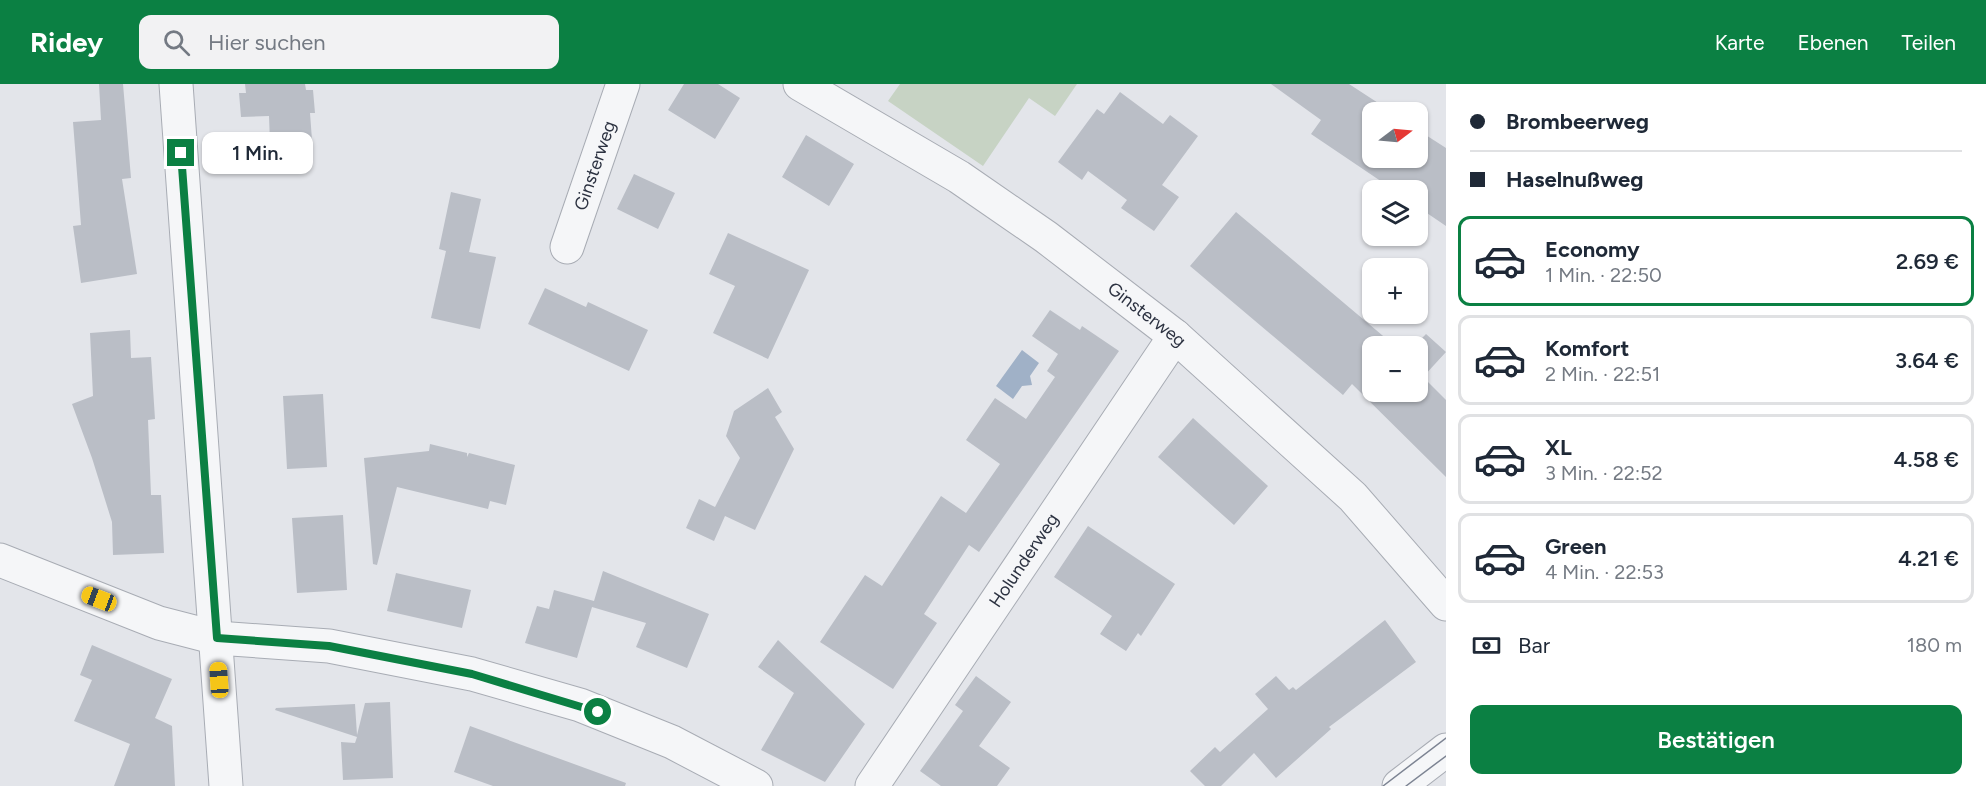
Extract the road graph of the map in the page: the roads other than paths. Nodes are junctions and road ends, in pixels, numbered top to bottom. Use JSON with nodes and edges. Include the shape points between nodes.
{"nodes":[{"id":1,"x":176,"y":84,"type":"edge"},
{"id":2,"x":623,"y":84,"type":"edge"},
{"id":3,"x":800,"y":84,"type":"edge"},
{"id":4,"x":567,"y":247,"type":"dead end"},
{"id":5,"x":1175,"y":336,"type":"junction"},
{"id":6,"x":0,"y":560,"type":"edge"},
{"id":7,"x":1446,"y":604,"type":"edge"},
{"id":8,"x":217,"y":638,"type":"junction"},
{"id":9,"x":1446,"y":750,"type":"edge"},
{"id":10,"x":226,"y":786,"type":"edge"},
{"id":11,"x":756,"y":786,"type":"edge"},
{"id":12,"x":872,"y":786,"type":"edge"},
{"id":13,"x":1399,"y":786,"type":"edge"}],
"edges":[{"from":1,"to":8,"type":"street"},
{"from":2,"to":4,"type":"street","name":"Ginsterweg"},
{"from":3,"to":5,"type":"street","name":"Ginsterweg","via":[[959,177],[1046,237]]},
{"from":5,"to":7,"type":"street","name":"Ginsterweg","via":[[1353,497]]},
{"from":5,"to":12,"type":"street","name":"Holunderweg"},
{"from":6,"to":8,"type":"street","via":[[159,623]]},
{"from":8,"to":10,"type":"street"},
{"from":8,"to":11,"type":"street","via":[[329,646],[472,674],[590,709],[672,742]]},
{"from":9,"to":13,"type":"street"}]}
